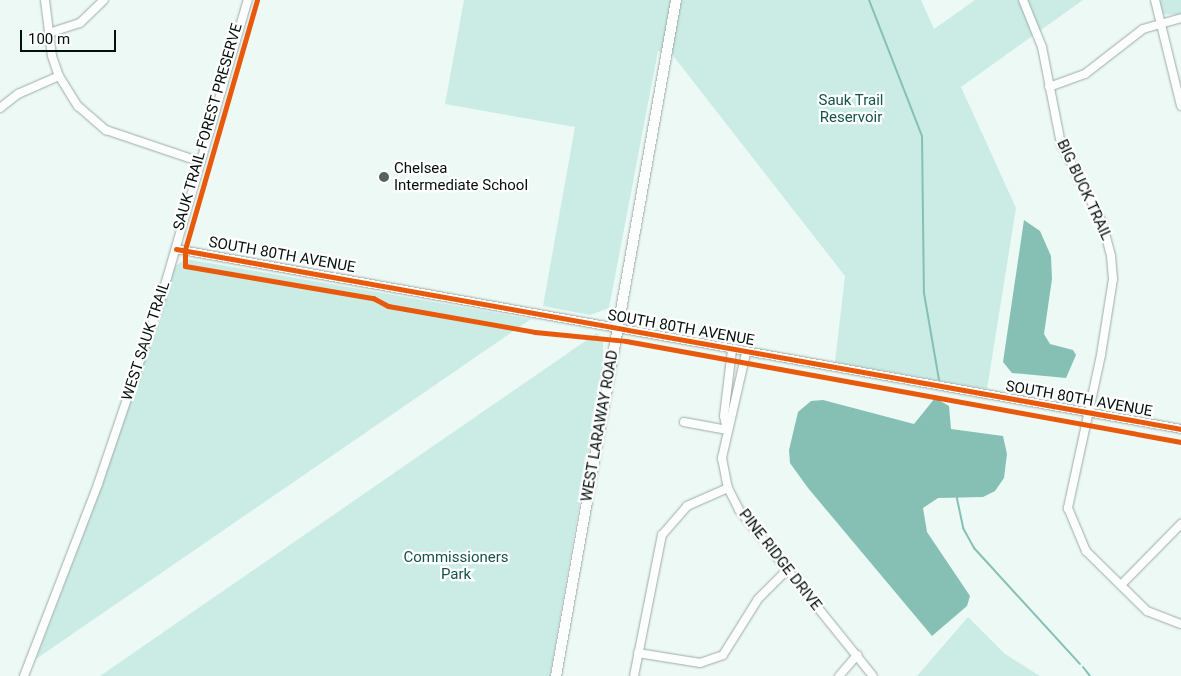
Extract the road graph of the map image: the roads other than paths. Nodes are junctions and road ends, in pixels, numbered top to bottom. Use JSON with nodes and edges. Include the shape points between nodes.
{"nodes":[{"id":1,"x":45,"y":0,"type":"edge"},
{"id":2,"x":104,"y":0,"type":"edge"},
{"id":3,"x":248,"y":0,"type":"edge"},
{"id":4,"x":676,"y":0,"type":"edge"},
{"id":5,"x":1023,"y":0,"type":"edge"},
{"id":6,"x":1155,"y":0,"type":"edge"},
{"id":7,"x":1181,"y":18,"type":"edge"},
{"id":8,"x":1159,"y":23,"type":"junction"},
{"id":9,"x":52,"y":32,"type":"junction"},
{"id":10,"x":59,"y":76,"type":"junction"},
{"id":11,"x":1049,"y":87,"type":"junction"},
{"id":12,"x":1181,"y":106,"type":"edge"},
{"id":13,"x":0,"y":108,"type":"edge"},
{"id":14,"x":201,"y":162,"type":"junction"},
{"id":15,"x":176,"y":249,"type":"junction"},
{"id":16,"x":616,"y":328,"type":"junction"},
{"id":17,"x":732,"y":350,"type":"junction"},
{"id":18,"x":746,"y":352,"type":"junction"},
{"id":19,"x":1090,"y":413,"type":"junction"},
{"id":20,"x":684,"y":422,"type":"dead end"},
{"id":21,"x":1181,"y":429,"type":"edge"},
{"id":22,"x":728,"y":430,"type":"junction"},
{"id":23,"x":728,"y":488,"type":"junction"},
{"id":24,"x":1181,"y":524,"type":"edge"},
{"id":25,"x":787,"y":570,"type":"junction"},
{"id":26,"x":1120,"y":585,"type":"junction"},
{"id":27,"x":1181,"y":624,"type":"edge"},
{"id":28,"x":638,"y":653,"type":"junction"},
{"id":29,"x":857,"y":656,"type":"junction"},
{"id":30,"x":24,"y":676,"type":"edge"},
{"id":31,"x":556,"y":676,"type":"edge"},
{"id":32,"x":634,"y":676,"type":"edge"},
{"id":33,"x":839,"y":676,"type":"edge"},
{"id":34,"x":873,"y":676,"type":"edge"}],
"edges":[{"from":1,"to":9,"type":"street"},
{"from":2,"to":9,"type":"street","via":[[80,23]]},
{"from":3,"to":14,"type":"street","name":"WEST SAUK TRAIL"},
{"from":4,"to":16,"type":"main road","name":"WEST LARAWAY ROAD"},
{"from":5,"to":11,"type":"street","name":"BIG BUCK TRAIL","via":[[1040,41]]},
{"from":6,"to":8,"type":"street"},
{"from":7,"to":8,"type":"street"},
{"from":8,"to":11,"type":"street","via":[[1134,35],[1085,74]]},
{"from":8,"to":12,"type":"street"},
{"from":9,"to":10,"type":"street"},
{"from":10,"to":13,"type":"street","via":[[18,94]]},
{"from":10,"to":14,"type":"street","via":[[78,106],[106,130]]},
{"from":11,"to":19,"type":"street","name":"BIG BUCK TRAIL","via":[[1061,144],[1102,222],[1110,248],[1111,291]]},
{"from":14,"to":15,"type":"street","name":"WEST SAUK TRAIL"},
{"from":15,"to":16,"type":"street","name":"SOUTH 80TH AVENUE"},
{"from":15,"to":30,"type":"street","name":"WEST SAUK TRAIL","via":[[98,484]]},
{"from":16,"to":17,"type":"street","name":"SOUTH 80TH AVENUE"},
{"from":16,"to":31,"type":"main road","name":"WEST LARAWAY ROAD"},
{"from":17,"to":18,"type":"street","name":"SOUTH 80TH AVENUE"},
{"from":17,"to":22,"type":"street","name":"PINE RIDGE DRIVE","via":[[724,416]]},
{"from":18,"to":19,"type":"street","name":"SOUTH 80TH AVENUE"},
{"from":18,"to":22,"type":"street","name":"PINE RIDGE DRIVE"},
{"from":19,"to":21,"type":"street","name":"SOUTH 80TH AVENUE"},
{"from":19,"to":26,"type":"street","name":"BIG BUCK TRAIL","via":[[1068,508],[1086,551]]},
{"from":20,"to":22,"type":"street"},
{"from":22,"to":23,"type":"street","name":"PINE RIDGE DRIVE","via":[[722,458]]},
{"from":23,"to":25,"type":"street","name":"PINE RIDGE DRIVE"},
{"from":23,"to":28,"type":"street","via":[[686,506],[666,528],[656,551]]},
{"from":24,"to":26,"type":"street"},
{"from":25,"to":28,"type":"street","via":[[758,599],[723,655],[700,663]]},
{"from":25,"to":29,"type":"street","name":"PINE RIDGE DRIVE"},
{"from":26,"to":27,"type":"street","name":"BIG BUCK TRAIL","via":[[1148,611]]},
{"from":28,"to":32,"type":"street"},
{"from":29,"to":33,"type":"street"},
{"from":29,"to":34,"type":"street","name":"PINE RIDGE DRIVE"}]}
